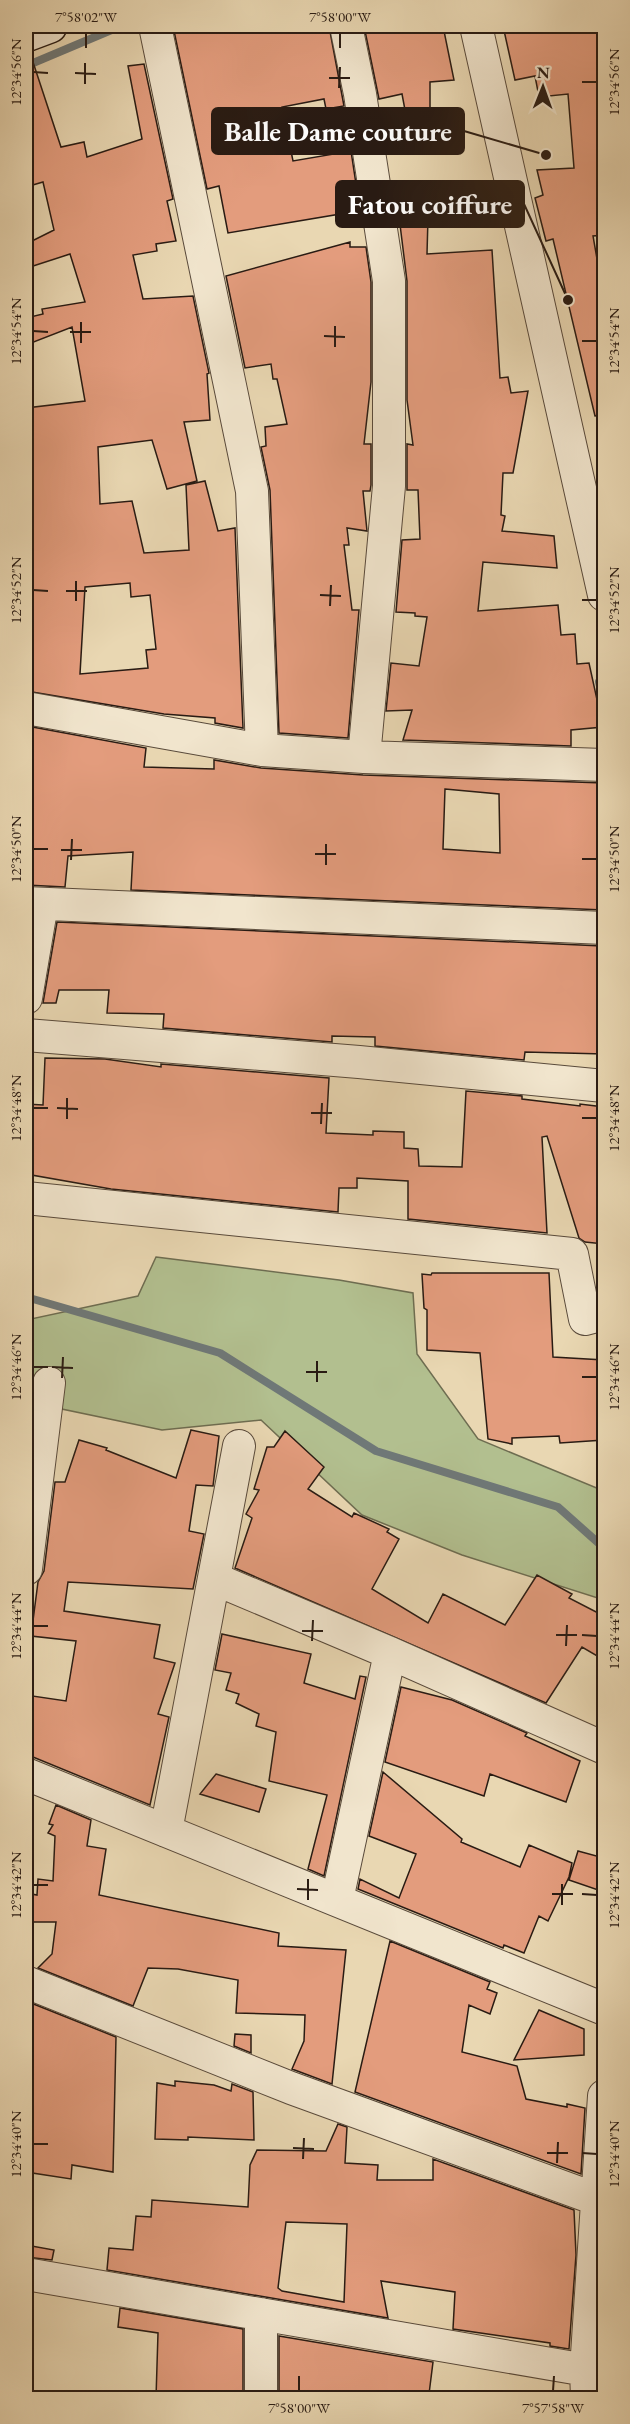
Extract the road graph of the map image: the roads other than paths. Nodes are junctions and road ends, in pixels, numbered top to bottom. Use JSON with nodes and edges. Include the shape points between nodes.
{"nodes":[{"id":1,"x":50,"y":26,"type":"edge"},
{"id":2,"x":155,"y":26,"type":"edge"},
{"id":3,"x":346,"y":26,"type":"edge"},
{"id":4,"x":476,"y":26,"type":"edge"},
{"id":5,"x":26,"y":35,"type":"edge"},
{"id":6,"x":604,"y":595,"type":"edge"},
{"id":7,"x":26,"y":708,"type":"edge"},
{"id":8,"x":262,"y":750,"type":"junction"},
{"id":9,"x":364,"y":757,"type":"junction"},
{"id":10,"x":604,"y":765,"type":"edge"},
{"id":11,"x":34,"y":903,"type":"edge"},
{"id":12,"x":604,"y":928,"type":"edge"},
{"id":13,"x":26,"y":998,"type":"edge"},
{"id":14,"x":26,"y":1035,"type":"edge"},
{"id":15,"x":604,"y":1086,"type":"edge"},
{"id":16,"x":26,"y":1198,"type":"edge"},
{"id":17,"x":604,"y":1314,"type":"edge"},
{"id":18,"x":49,"y":1383,"type":"dead end"},
{"id":19,"x":239,"y":1446,"type":"dead end"},
{"id":20,"x":28,"y":1527,"type":"edge"},
{"id":21,"x":26,"y":1569,"type":"edge"},
{"id":22,"x":215,"y":1579,"type":"junction"},
{"id":23,"x":390,"y":1653,"type":"junction"},
{"id":24,"x":604,"y":1748,"type":"edge"},
{"id":25,"x":26,"y":1774,"type":"edge"},
{"id":26,"x":166,"y":1831,"type":"junction"},
{"id":27,"x":337,"y":1900,"type":"junction"},
{"id":28,"x":26,"y":1982,"type":"edge"},
{"id":29,"x":604,"y":2009,"type":"edge"},
{"id":30,"x":604,"y":2096,"type":"edge"},
{"id":31,"x":596,"y":2199,"type":"junction"},
{"id":32,"x":26,"y":2274,"type":"edge"},
{"id":33,"x":261,"y":2314,"type":"junction"},
{"id":34,"x":587,"y":2384,"type":"edge"},
{"id":35,"x":261,"y":2398,"type":"edge"}],
"edges":[{"from":1,"to":5,"type":"street"},
{"from":2,"to":8,"type":"street","via":[[252,491]]},
{"from":3,"to":9,"type":"street","via":[[389,280],[388,486]]},
{"from":4,"to":6,"type":"street"},
{"from":7,"to":8,"type":"street"},
{"from":8,"to":9,"type":"street"},
{"from":9,"to":10,"type":"street"},
{"from":11,"to":12,"type":"street"},
{"from":11,"to":13,"type":"street"},
{"from":14,"to":15,"type":"street"},
{"from":16,"to":17,"type":"street","via":[[572,1254],[585,1319]]},
{"from":18,"to":20,"type":"street"},
{"from":19,"to":22,"type":"street"},
{"from":20,"to":21,"type":"street"},
{"from":22,"to":23,"type":"street"},
{"from":22,"to":26,"type":"street"},
{"from":23,"to":24,"type":"street"},
{"from":23,"to":27,"type":"street"},
{"from":25,"to":26,"type":"street"},
{"from":26,"to":27,"type":"street"},
{"from":27,"to":29,"type":"street"},
{"from":28,"to":31,"type":"street","via":[[291,2088]]},
{"from":30,"to":31,"type":"street"},
{"from":31,"to":34,"type":"street"},
{"from":32,"to":33,"type":"street"},
{"from":33,"to":34,"type":"street"},
{"from":33,"to":35,"type":"street"}]}
